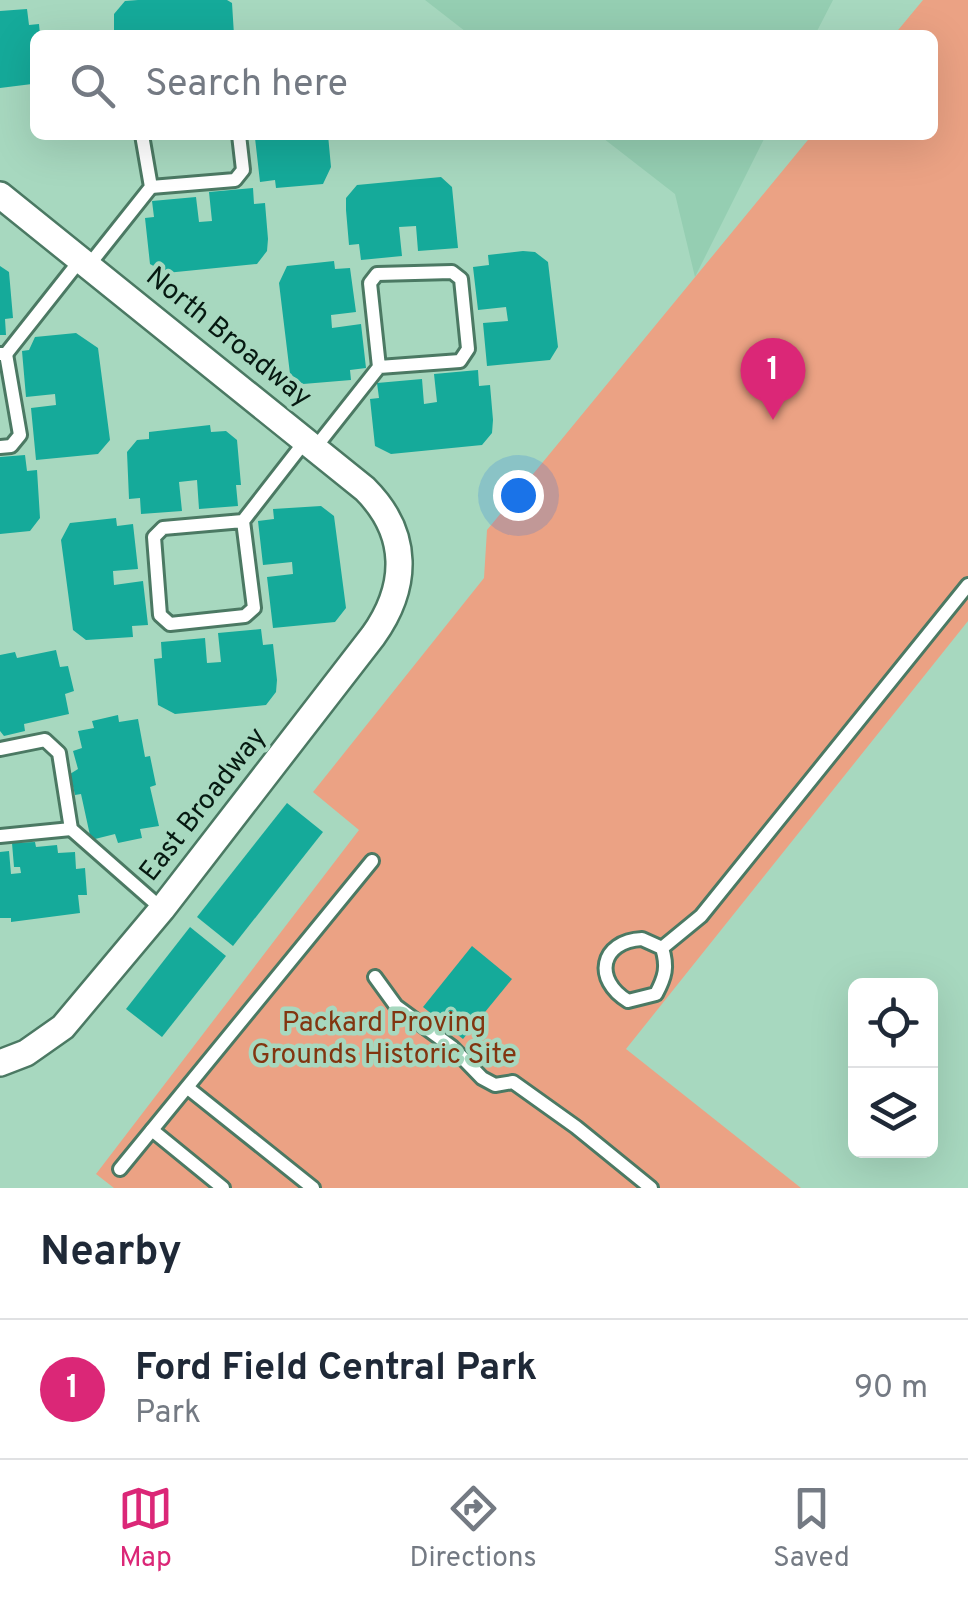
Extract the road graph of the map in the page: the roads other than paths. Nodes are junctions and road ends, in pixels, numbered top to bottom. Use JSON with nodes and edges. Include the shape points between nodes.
{"nodes":[{"id":1,"x":143,"y":140,"type":"edge"},
{"id":2,"x":240,"y":140,"type":"edge"},
{"id":3,"x":150,"y":187,"type":"junction"},
{"id":4,"x":0,"y":195,"type":"edge"},
{"id":5,"x":85,"y":262,"type":"junction"},
{"id":6,"x":3,"y":354,"type":"edge"},
{"id":7,"x":380,"y":367,"type":"junction"},
{"id":8,"x":311,"y":444,"type":"junction"},
{"id":9,"x":0,"y":448,"type":"edge"},
{"id":10,"x":242,"y":521,"type":"junction"},
{"id":11,"x":397,"y":545,"type":"joint"},
{"id":12,"x":968,"y":585,"type":"edge"},
{"id":13,"x":0,"y":749,"type":"edge"},
{"id":14,"x":70,"y":829,"type":"junction"},
{"id":15,"x":0,"y":836,"type":"edge"},
{"id":16,"x":372,"y":861,"type":"dead end"},
{"id":17,"x":162,"y":909,"type":"junction"},
{"id":18,"x":662,"y":948,"type":"junction"},
{"id":19,"x":375,"y":977,"type":"dead end"},
{"id":20,"x":0,"y":1063,"type":"edge"},
{"id":21,"x":188,"y":1088,"type":"junction"},
{"id":22,"x":152,"y":1130,"type":"junction"},
{"id":23,"x":120,"y":1169,"type":"dead end"},
{"id":24,"x":223,"y":1188,"type":"edge"},
{"id":25,"x":313,"y":1188,"type":"edge"},
{"id":26,"x":651,"y":1188,"type":"edge"}],
"edges":[{"from":1,"to":3,"type":"lane"},
{"from":2,"to":3,"type":"lane","via":[[243,170],[236,180]]},
{"from":3,"to":5,"type":"lane"},
{"from":4,"to":5,"type":"street","name":"North Broadway"},
{"from":5,"to":6,"type":"lane"},
{"from":5,"to":8,"type":"street","name":"North Broadway"},
{"from":6,"to":9,"type":"lane","via":[[20,435]]},
{"from":7,"to":7,"type":"lane","via":[[460,361],[468,349],[461,279],[452,272],[377,274],[370,284]]},
{"from":7,"to":8,"type":"lane"},
{"from":8,"to":10,"type":"lane"},
{"from":8,"to":11,"type":"street","name":"North Broadway","via":[[376,500]]},
{"from":10,"to":10,"type":"lane","via":[[163,528],[154,537],[160,615],[170,624],[246,616],[254,608]]},
{"from":11,"to":17,"type":"street","name":"East Broadway","via":[[397,592],[381,626]]},
{"from":12,"to":18,"type":"lane","via":[[701,916]]},
{"from":13,"to":14,"type":"lane","via":[[45,740],[54,746]]},
{"from":14,"to":15,"type":"lane"},
{"from":14,"to":17,"type":"lane"},
{"from":16,"to":21,"type":"lane"},
{"from":17,"to":20,"type":"street","name":"East Broadway","via":[[64,1027]]},
{"from":18,"to":18,"type":"lane","via":[[642,939],[616,946],[606,960],[606,979],[618,995],[628,1001],[656,994],[666,963]]},
{"from":19,"to":26,"type":"lane","via":[[396,1006],[482,1078],[495,1085],[513,1082]]},
{"from":21,"to":22,"type":"lane"},
{"from":21,"to":25,"type":"lane"},
{"from":22,"to":23,"type":"lane"},
{"from":22,"to":24,"type":"lane"}]}
